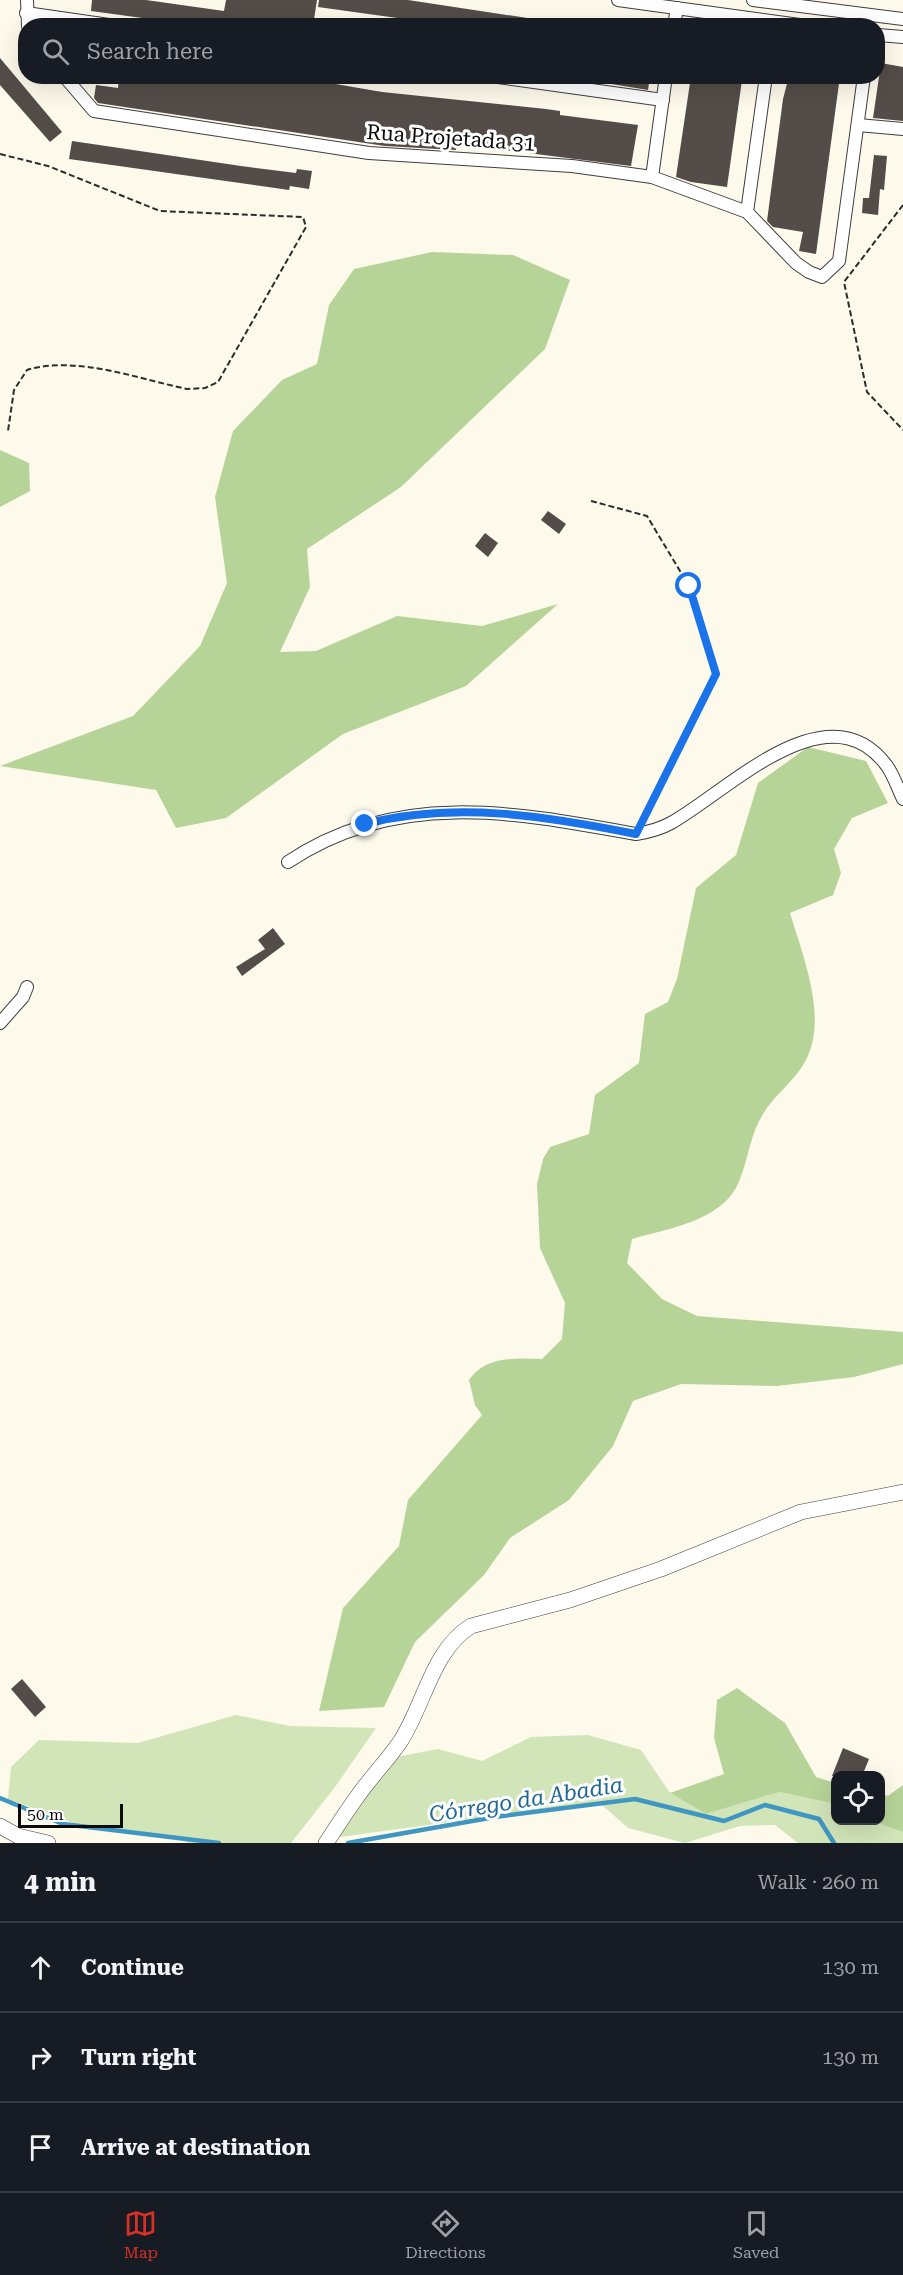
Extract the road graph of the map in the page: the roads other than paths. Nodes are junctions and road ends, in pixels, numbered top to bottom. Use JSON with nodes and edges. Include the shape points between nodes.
{"nodes":[{"id":1,"x":27,"y":0,"type":"edge"},
{"id":2,"x":618,"y":0,"type":"edge"},
{"id":3,"x":753,"y":0,"type":"edge"},
{"id":4,"x":776,"y":2,"type":"edge"},
{"id":5,"x":677,"y":8,"type":"junction"},
{"id":6,"x":27,"y":18,"type":"edge"},
{"id":7,"x":675,"y":18,"type":"edge"},
{"id":8,"x":742,"y":18,"type":"edge"},
{"id":9,"x":774,"y":18,"type":"edge"},
{"id":10,"x":861,"y":18,"type":"edge"},
{"id":11,"x":903,"y":19,"type":"edge"},
{"id":12,"x":885,"y":20,"type":"edge"},
{"id":13,"x":885,"y":35,"type":"edge"},
{"id":14,"x":903,"y":37,"type":"edge"},
{"id":15,"x":71,"y":84,"type":"edge"},
{"id":16,"x":548,"y":84,"type":"edge"},
{"id":17,"x":665,"y":84,"type":"edge"},
{"id":18,"x":765,"y":84,"type":"edge"},
{"id":19,"x":863,"y":84,"type":"edge"},
{"id":20,"x":663,"y":100,"type":"junction"},
{"id":21,"x":858,"y":125,"type":"junction"},
{"id":22,"x":903,"y":129,"type":"edge"},
{"id":23,"x":652,"y":177,"type":"junction"},
{"id":24,"x":747,"y":212,"type":"junction"},
{"id":25,"x":903,"y":799,"type":"edge"},
{"id":26,"x":288,"y":862,"type":"dead end"},
{"id":27,"x":27,"y":987,"type":"dead end"},
{"id":28,"x":0,"y":1023,"type":"edge"},
{"id":29,"x":903,"y":1492,"type":"edge"},
{"id":30,"x":0,"y":1826,"type":"edge"},
{"id":31,"x":48,"y":1843,"type":"edge"},
{"id":32,"x":326,"y":1843,"type":"edge"}],
"edges":[{"from":1,"to":6,"type":"street"},
{"from":2,"to":5,"type":"street"},
{"from":3,"to":4,"type":"street"},
{"from":4,"to":9,"type":"street"},
{"from":4,"to":10,"type":"street"},
{"from":5,"to":7,"type":"street"},
{"from":5,"to":8,"type":"street"},
{"from":11,"to":12,"type":"street"},
{"from":13,"to":14,"type":"street"},
{"from":15,"to":23,"type":"street","name":"Rua Projetada 31","via":[[94,111],[369,153],[572,166]]},
{"from":16,"to":20,"type":"street"},
{"from":17,"to":20,"type":"street"},
{"from":18,"to":24,"type":"street"},
{"from":19,"to":21,"type":"street"},
{"from":20,"to":23,"type":"street"},
{"from":21,"to":22,"type":"street"},
{"from":21,"to":24,"type":"street","name":"Rua Projetada 31","via":[[839,261],[822,277],[796,263]]},
{"from":23,"to":24,"type":"street","name":"Rua Projetada 31"},
{"from":25,"to":26,"type":"street","via":[[887,766],[866,746],[844,738],[825,737],[771,756],[670,824],[636,834],[534,816],[443,812],[398,816],[342,831]]},
{"from":27,"to":28,"type":"street"},
{"from":29,"to":32,"type":"street","via":[[801,1512],[661,1569],[465,1630],[446,1649],[399,1743]]},
{"from":30,"to":31,"type":"street","via":[[18,1836]]}]}
